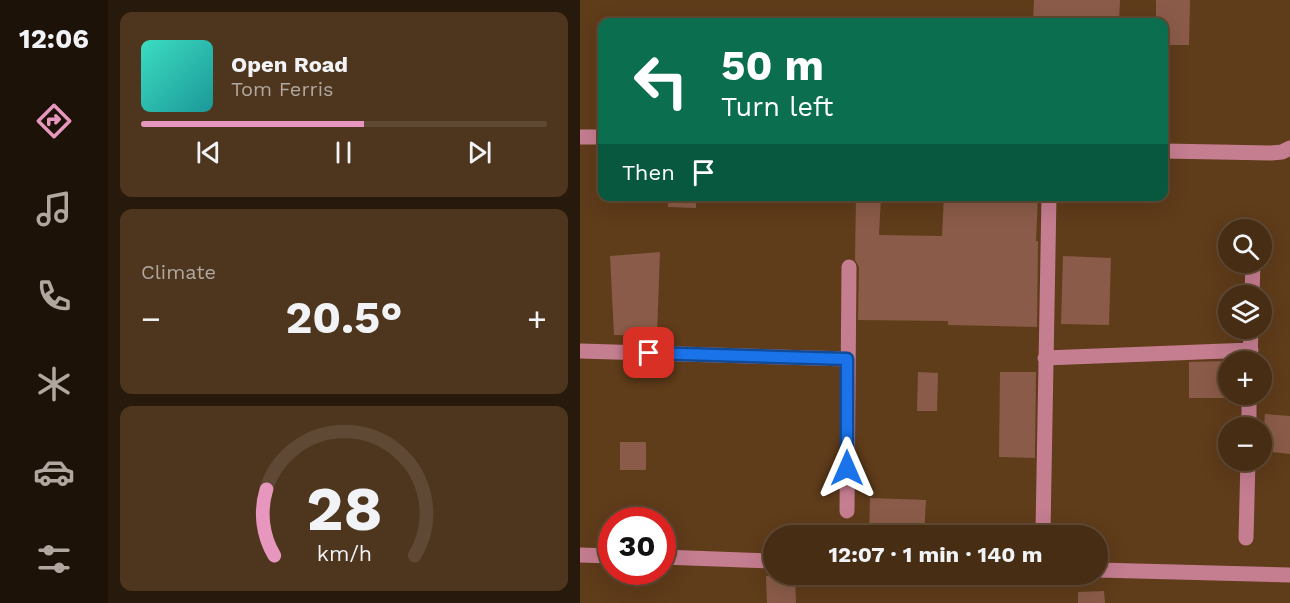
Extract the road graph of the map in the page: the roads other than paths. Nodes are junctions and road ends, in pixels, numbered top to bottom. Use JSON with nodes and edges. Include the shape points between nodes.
{"nodes":[{"id":1,"x":580,"y":137,"type":"edge"},
{"id":2,"x":598,"y":137,"type":"edge"},
{"id":3,"x":1289,"y":149,"type":"edge"},
{"id":4,"x":1168,"y":151,"type":"edge"},
{"id":5,"x":1049,"y":201,"type":"edge"},
{"id":6,"x":849,"y":267,"type":"dead end"},
{"id":7,"x":580,"y":351,"type":"edge"},
{"id":8,"x":1218,"y":356,"type":"edge"},
{"id":9,"x":1045,"y":358,"type":"junction"},
{"id":10,"x":847,"y":359,"type":"junction"},
{"id":11,"x":1248,"y":471,"type":"edge"},
{"id":12,"x":847,"y":511,"type":"dead end"},
{"id":13,"x":1043,"y":525,"type":"edge"},
{"id":14,"x":1246,"y":538,"type":"dead end"},
{"id":15,"x":580,"y":555,"type":"edge"},
{"id":16,"x":598,"y":556,"type":"edge"},
{"id":17,"x":676,"y":558,"type":"edge"},
{"id":18,"x":763,"y":561,"type":"edge"},
{"id":19,"x":1108,"y":570,"type":"edge"},
{"id":20,"x":1290,"y":575,"type":"edge"}],
"edges":[{"from":1,"to":2,"type":"street"},
{"from":3,"to":4,"type":"street","via":[[1272,153]]},
{"from":5,"to":9,"type":"street"},
{"from":6,"to":10,"type":"street"},
{"from":7,"to":10,"type":"street"},
{"from":8,"to":9,"type":"street"},
{"from":9,"to":13,"type":"street"},
{"from":10,"to":12,"type":"street"},
{"from":11,"to":14,"type":"street"},
{"from":15,"to":16,"type":"street"},
{"from":17,"to":18,"type":"street"},
{"from":19,"to":20,"type":"street"}]}
